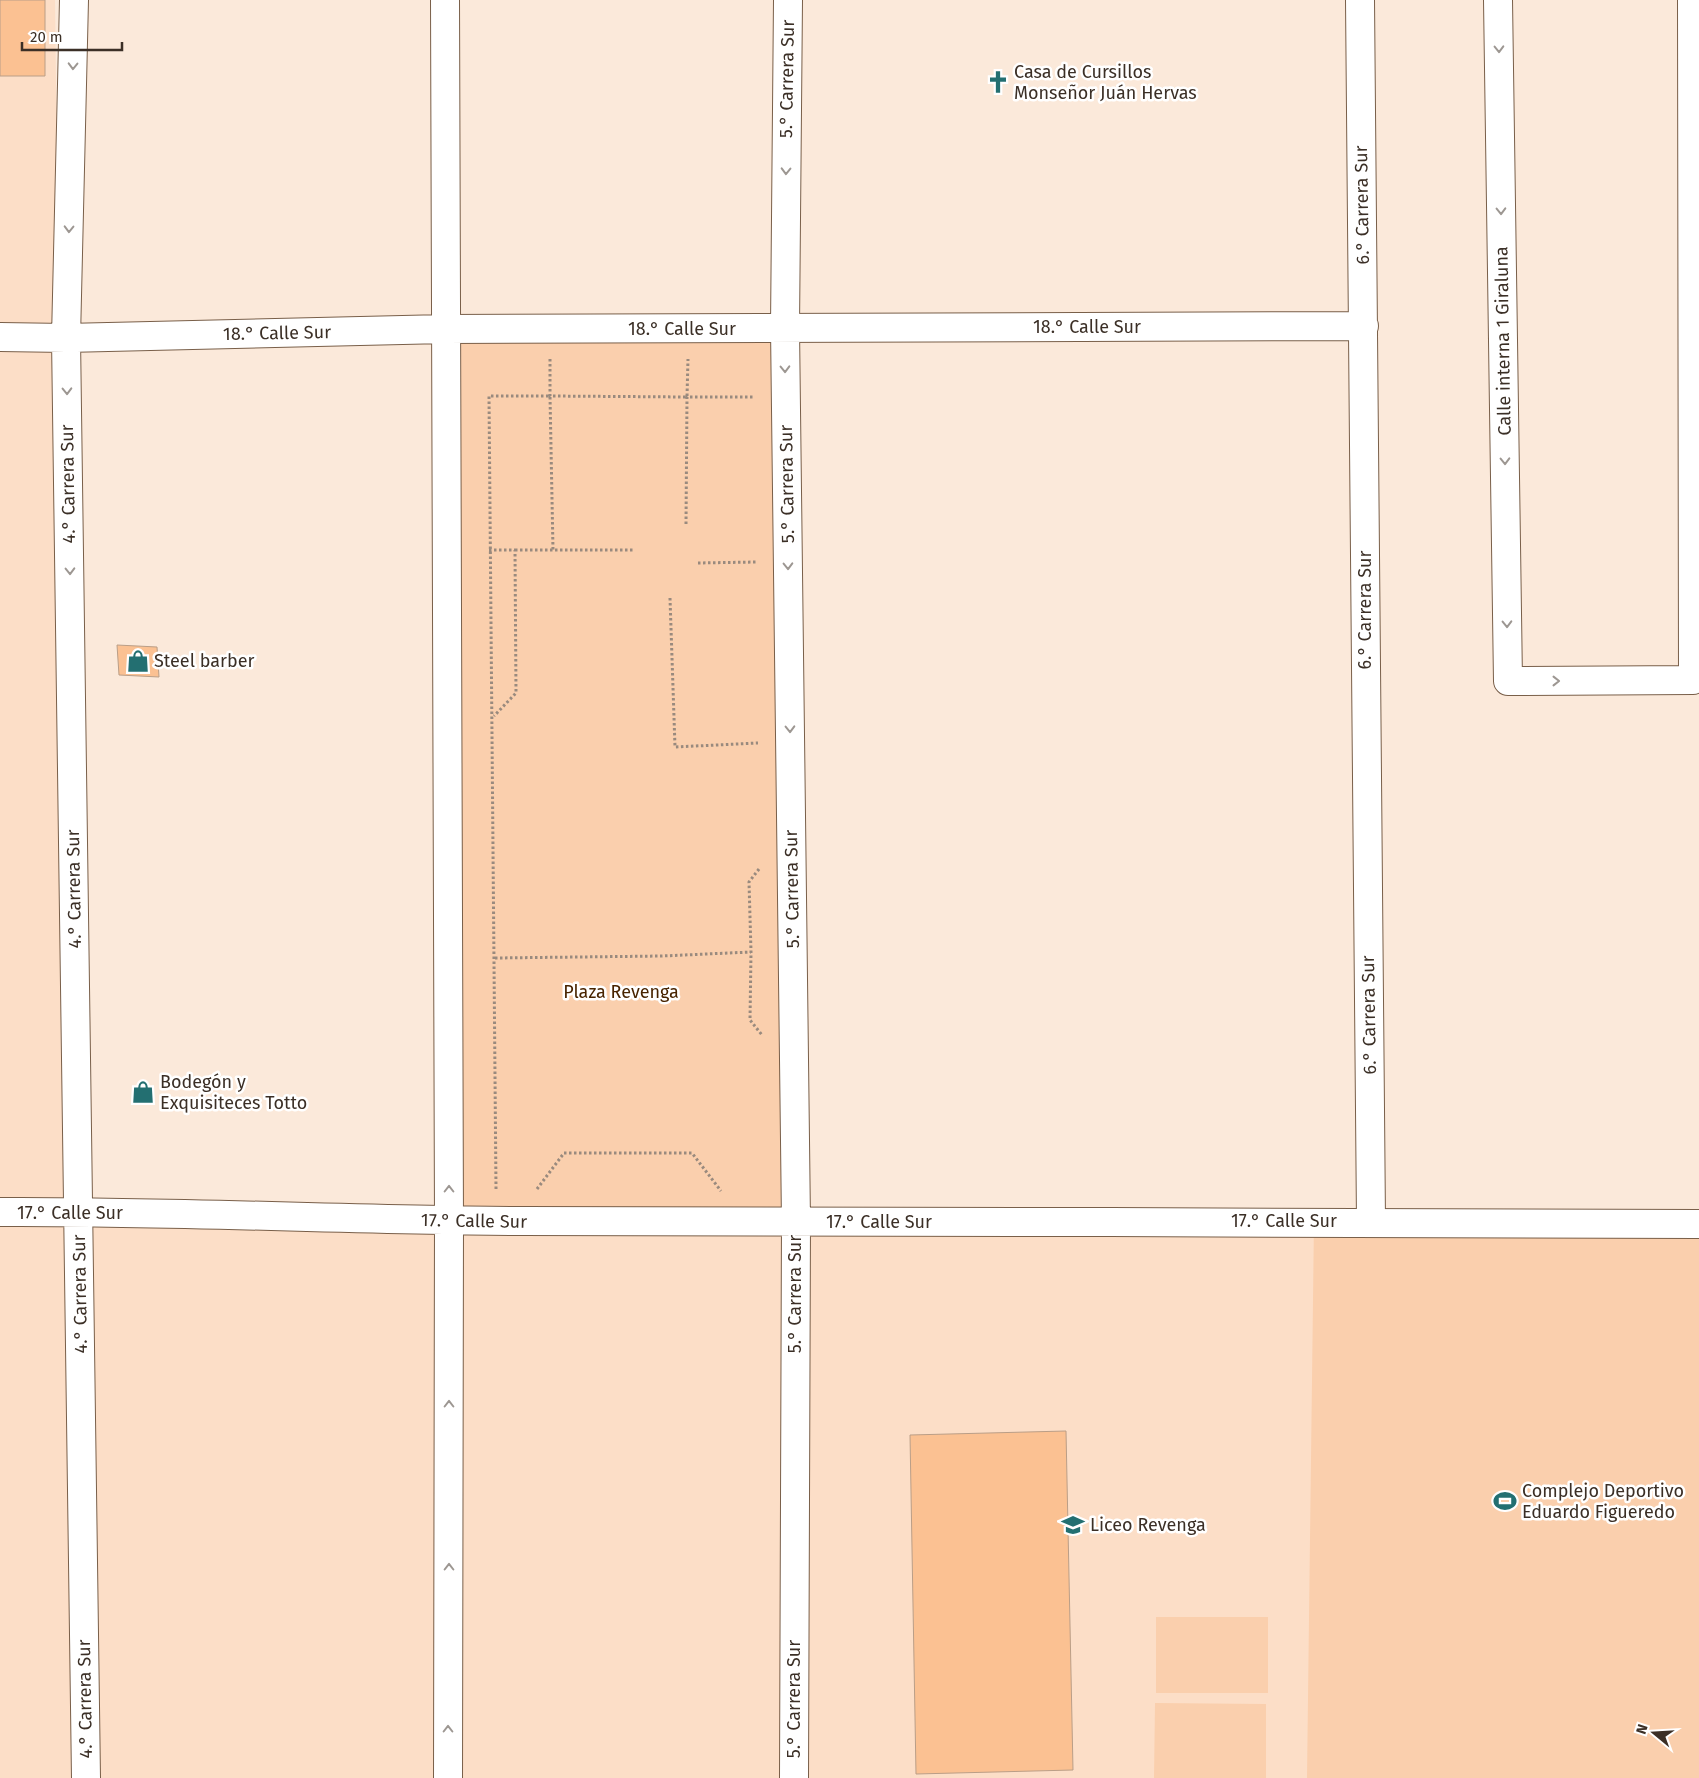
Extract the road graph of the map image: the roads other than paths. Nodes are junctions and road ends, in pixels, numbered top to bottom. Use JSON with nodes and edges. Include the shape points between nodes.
{"nodes":[{"id":1,"x":74,"y":0,"type":"edge"},
{"id":2,"x":445,"y":0,"type":"edge"},
{"id":3,"x":788,"y":0,"type":"edge"},
{"id":4,"x":1360,"y":0,"type":"edge"},
{"id":5,"x":1498,"y":0,"type":"edge"},
{"id":6,"x":1692,"y":0,"type":"edge"},
{"id":7,"x":1364,"y":326,"type":"junction"},
{"id":8,"x":785,"y":328,"type":"junction"},
{"id":9,"x":445,"y":329,"type":"junction"},
{"id":10,"x":0,"y":336,"type":"edge"},
{"id":11,"x":66,"y":338,"type":"junction"},
{"id":12,"x":0,"y":1212,"type":"edge"},
{"id":13,"x":79,"y":1212,"type":"junction"},
{"id":14,"x":449,"y":1221,"type":"junction"},
{"id":15,"x":1371,"y":1221,"type":"junction"},
{"id":16,"x":796,"y":1222,"type":"junction"},
{"id":17,"x":1699,"y":1224,"type":"edge"},
{"id":18,"x":86,"y":1778,"type":"edge"},
{"id":19,"x":448,"y":1778,"type":"edge"},
{"id":20,"x":794,"y":1778,"type":"edge"}],
"edges":[{"from":1,"to":11,"type":"street","name":"4.° Carrera Sur","one_way":true},
{"from":2,"to":9,"type":"street"},
{"from":3,"to":8,"type":"street","name":"5.° Carrera Sur","one_way":true},
{"from":4,"to":7,"type":"street","name":"6.° Carrera Sur"},
{"from":5,"to":6,"type":"street","name":"Calle interna 1 Giraluna","one_way":true,"via":[[1508,681],[1693,680]]},
{"from":7,"to":8,"type":"street","name":"18.° Calle Sur"},
{"from":7,"to":15,"type":"street","name":"6.° Carrera Sur"},
{"from":8,"to":9,"type":"street","name":"18.° Calle Sur"},
{"from":8,"to":16,"type":"street","name":"5.° Carrera Sur","one_way":true},
{"from":9,"to":11,"type":"street","name":"18.° Calle Sur"},
{"from":14,"to":9,"type":"street","one_way":true},
{"from":10,"to":11,"type":"street","name":"18.° Calle Sur"},
{"from":11,"to":13,"type":"street","name":"4.° Carrera Sur","one_way":true},
{"from":12,"to":13,"type":"street","name":"17.° Calle Sur"},
{"from":13,"to":14,"type":"street","name":"17.° Calle Sur"},
{"from":13,"to":18,"type":"street","name":"4.° Carrera Sur"},
{"from":14,"to":16,"type":"street","name":"17.° Calle Sur"},
{"from":19,"to":14,"type":"street","one_way":true},
{"from":15,"to":16,"type":"street","name":"17.° Calle Sur"},
{"from":15,"to":17,"type":"street","name":"17.° Calle Sur"},
{"from":16,"to":20,"type":"street","name":"5.° Carrera Sur"}]}
